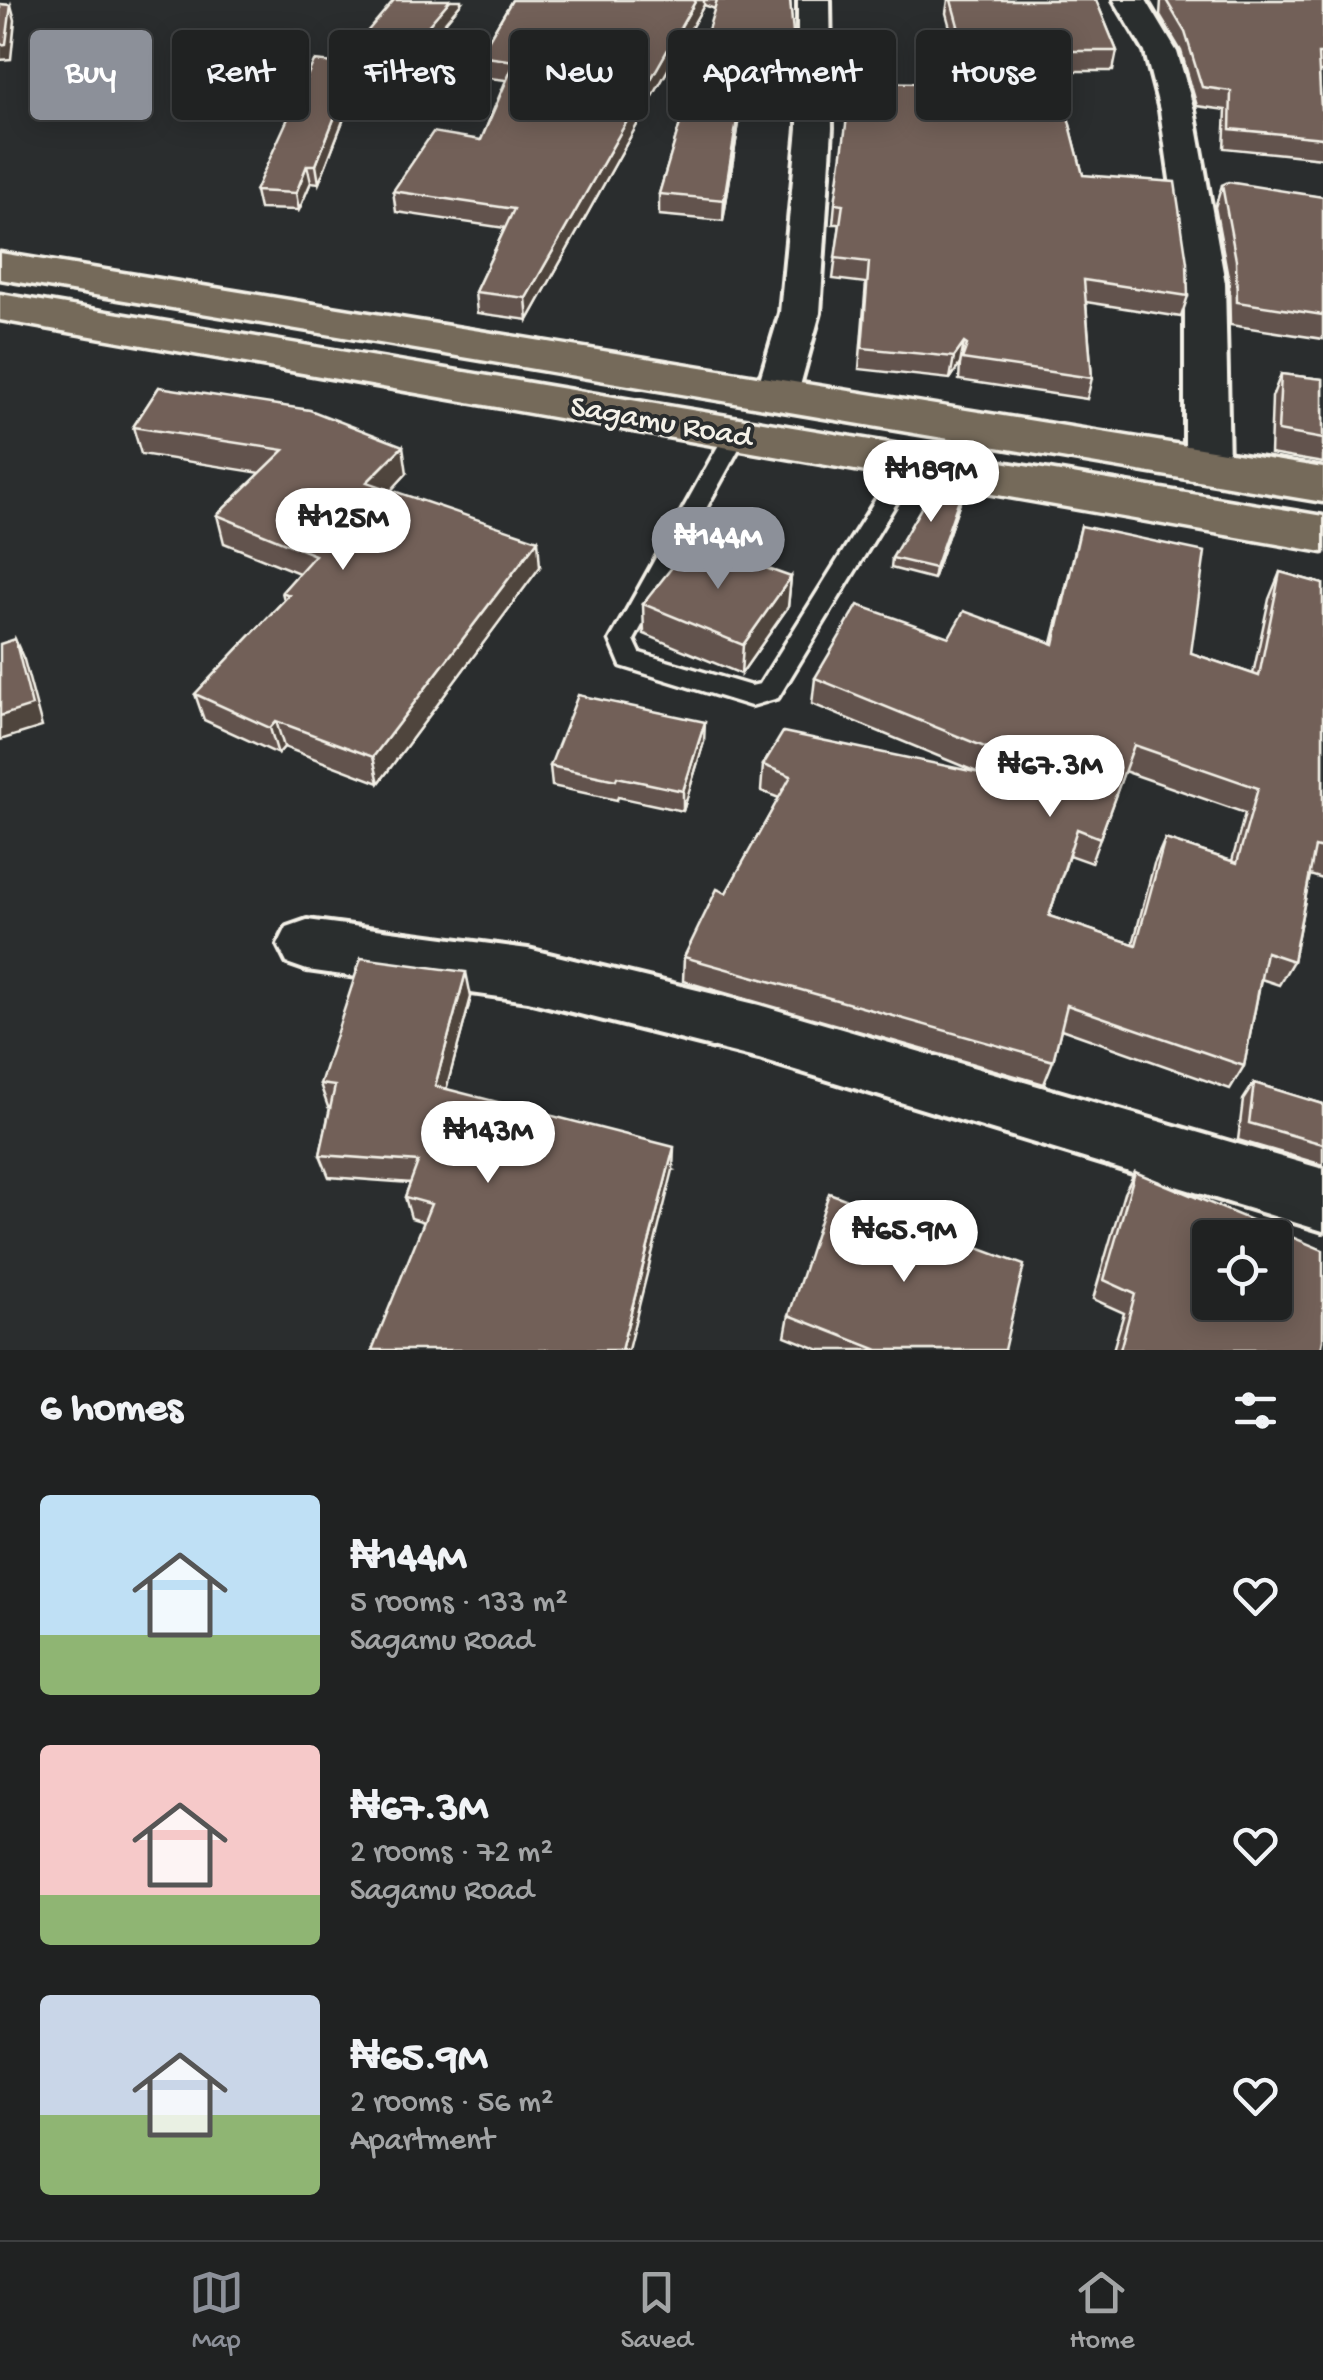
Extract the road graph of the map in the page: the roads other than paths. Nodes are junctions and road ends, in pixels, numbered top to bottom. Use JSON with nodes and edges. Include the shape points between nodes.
{"nodes":[{"id":1,"x":814,"y":0,"type":"edge"},
{"id":2,"x":1130,"y":0,"type":"edge"},
{"id":3,"x":0,"y":266,"type":"edge"},
{"id":4,"x":0,"y":307,"type":"edge"},
{"id":5,"x":777,"y":393,"type":"junction"},
{"id":6,"x":737,"y":432,"type":"junction"},
{"id":7,"x":908,"y":464,"type":"junction"},
{"id":8,"x":1207,"y":466,"type":"junction"},
{"id":9,"x":1323,"y":485,"type":"edge"},
{"id":10,"x":1323,"y":534,"type":"edge"},
{"id":11,"x":307,"y":945,"type":"dead end"},
{"id":12,"x":1323,"y":1200,"type":"edge"}],
"edges":[{"from":1,"to":5,"type":"street","via":[[815,128],[800,313]]},
{"from":2,"to":8,"type":"street","via":[[1161,52],[1180,129],[1205,283]]},
{"from":3,"to":5,"type":"highway","name":"Sagamu Road"},
{"from":4,"to":6,"type":"highway","name":"Sagamu Road"},
{"from":5,"to":8,"type":"highway","name":"Sagamu Road"},
{"from":6,"to":7,"type":"highway","name":"Sagamu Road"},
{"from":6,"to":7,"type":"lane","via":[[622,640],[630,658],[751,696],[770,691]]},
{"from":7,"to":10,"type":"highway","name":"Sagamu Road"},
{"from":8,"to":9,"type":"highway","name":"Sagamu Road"},
{"from":11,"to":12,"type":"street","via":[[528,975],[759,1032]]}]}
